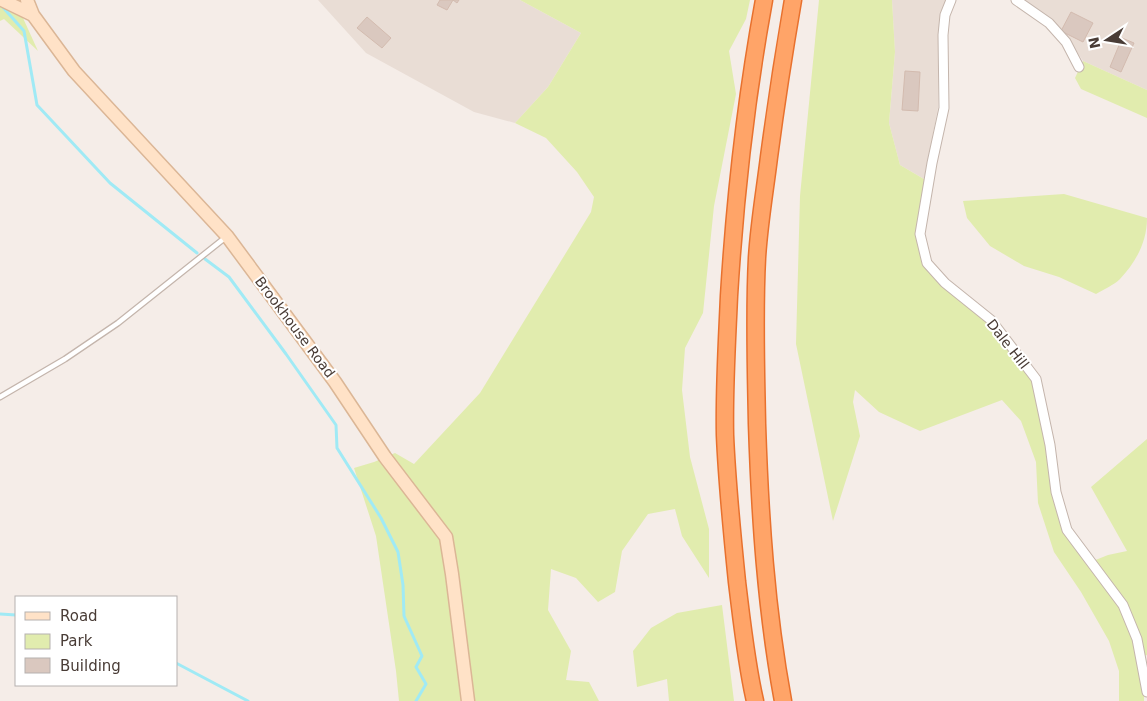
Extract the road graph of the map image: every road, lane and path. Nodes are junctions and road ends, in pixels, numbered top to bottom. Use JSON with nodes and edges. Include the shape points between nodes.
{"nodes":[{"id":1,"x":2,"y":0,"type":"edge"},
{"id":2,"x":28,"y":0,"type":"edge"},
{"id":3,"x":764,"y":0,"type":"edge"},
{"id":4,"x":793,"y":0,"type":"edge"},
{"id":5,"x":951,"y":0,"type":"edge"},
{"id":6,"x":1016,"y":0,"type":"edge"},
{"id":7,"x":33,"y":14,"type":"junction"},
{"id":8,"x":1079,"y":67,"type":"dead end"},
{"id":9,"x":227,"y":236,"type":"junction"},
{"id":10,"x":0,"y":397,"type":"edge"},
{"id":11,"x":1147,"y":692,"type":"edge"},
{"id":12,"x":468,"y":701,"type":"edge"},
{"id":13,"x":755,"y":701,"type":"edge"},
{"id":14,"x":783,"y":701,"type":"edge"}],
"edges":[{"from":1,"to":7,"type":"street"},
{"from":2,"to":7,"type":"street","name":"Brookhouse Road"},
{"from":3,"to":13,"type":"highway","via":[[738,183],[725,368],[733,547],[748,671]]},
{"from":4,"to":14,"type":"highway","via":[[763,199],[756,347],[759,500],[765,577]]},
{"from":5,"to":11,"type":"street","name":"Dale Hill","via":[[945,15],[943,35],[944,108],[920,234],[927,263],[991,320],[1036,379],[1056,492],[1067,530],[1123,605],[1137,639]]},
{"from":6,"to":8,"type":"street","via":[[1049,23],[1066,42]]},
{"from":7,"to":9,"type":"street","name":"Brookhouse Road","via":[[74,70]]},
{"from":9,"to":10,"type":"lane","via":[[118,323]]},
{"from":9,"to":12,"type":"street","name":"Brookhouse Road","via":[[446,537]]}]}
